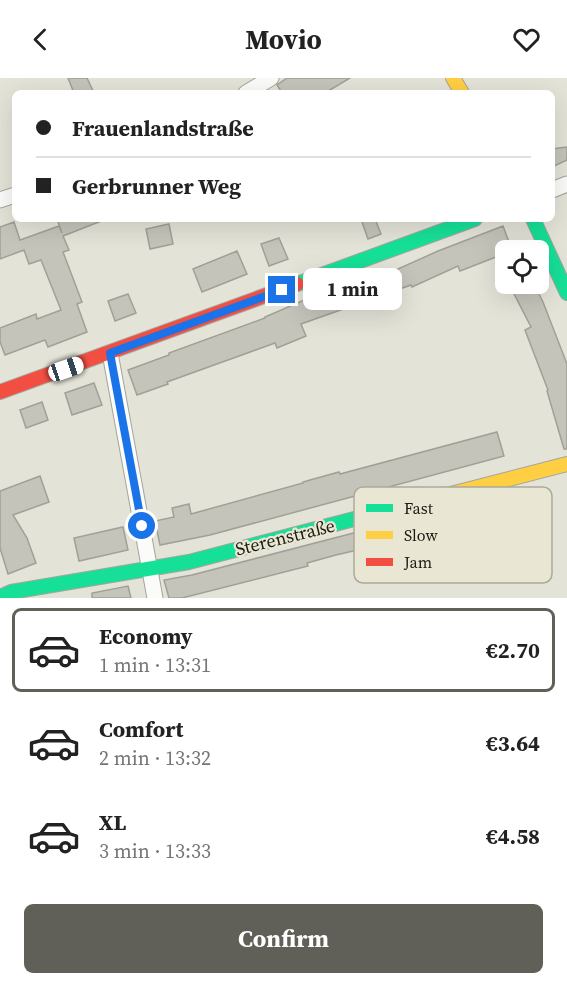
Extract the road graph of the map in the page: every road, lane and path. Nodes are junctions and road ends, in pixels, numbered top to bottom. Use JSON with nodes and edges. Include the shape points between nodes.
{"nodes":[{"id":1,"x":271,"y":78,"type":"edge"},
{"id":2,"x":251,"y":90,"type":"edge"},
{"id":3,"x":467,"y":222,"type":"edge"},
{"id":4,"x":534,"y":222,"type":"edge"},
{"id":5,"x":567,"y":293,"type":"edge"},
{"id":6,"x":110,"y":353,"type":"junction"},
{"id":7,"x":0,"y":392,"type":"edge"},
{"id":8,"x":567,"y":464,"type":"edge"},
{"id":9,"x":478,"y":487,"type":"edge"},
{"id":10,"x":354,"y":519,"type":"edge"},
{"id":11,"x":150,"y":569,"type":"junction"},
{"id":12,"x":0,"y":597,"type":"edge"},
{"id":13,"x":155,"y":598,"type":"edge"}],
"edges":[{"from":1,"to":2,"type":"street"},
{"from":3,"to":6,"type":"street"},
{"from":4,"to":5,"type":"street"},
{"from":6,"to":7,"type":"street"},
{"from":6,"to":11,"type":"street"},
{"from":8,"to":9,"type":"street","name":"Sterenstraße"},
{"from":10,"to":11,"type":"street","name":"Sterenstraße"},
{"from":11,"to":12,"type":"street","name":"Sterenstraße"},
{"from":11,"to":13,"type":"street"}]}
